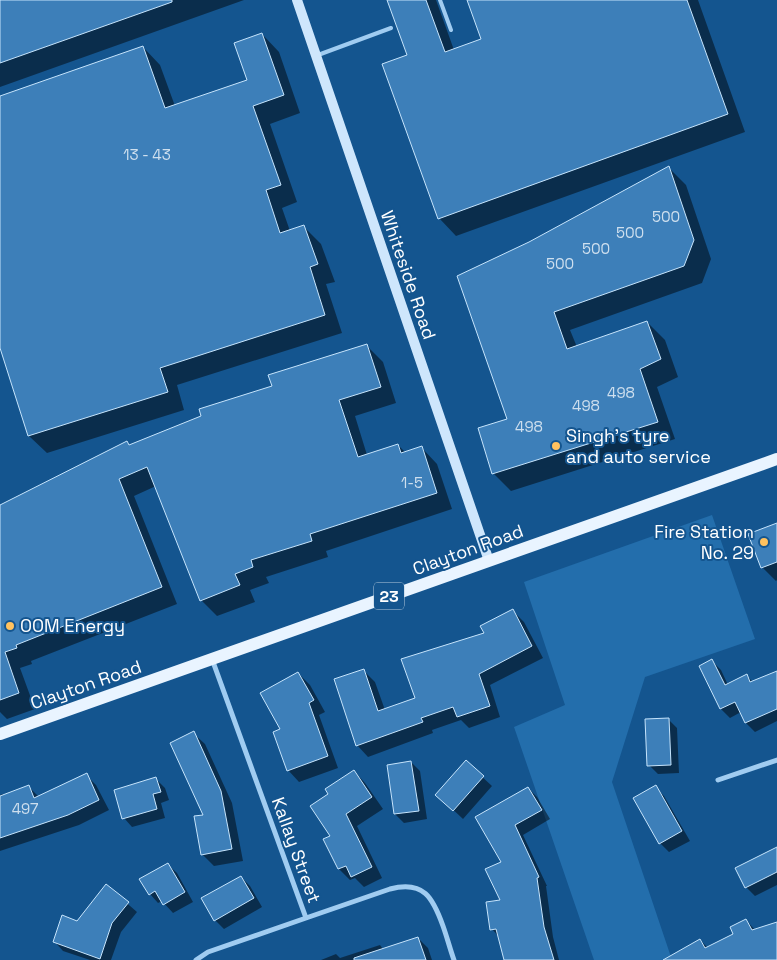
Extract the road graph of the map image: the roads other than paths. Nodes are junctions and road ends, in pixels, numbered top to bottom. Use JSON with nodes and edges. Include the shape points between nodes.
{"nodes":[{"id":1,"x":297,"y":0,"type":"edge"},
{"id":2,"x":440,"y":0,"type":"edge"},
{"id":3,"x":391,"y":28,"type":"dead end"},
{"id":4,"x":451,"y":30,"type":"dead end"},
{"id":5,"x":316,"y":55,"type":"junction"},
{"id":6,"x":777,"y":459,"type":"edge"},
{"id":7,"x":489,"y":561,"type":"junction"},
{"id":8,"x":212,"y":659,"type":"junction"},
{"id":9,"x":0,"y":734,"type":"edge"},
{"id":10,"x":777,"y":760,"type":"edge"},
{"id":11,"x":718,"y":780,"type":"dead end"},
{"id":12,"x":306,"y":918,"type":"junction"},
{"id":13,"x":196,"y":960,"type":"edge"},
{"id":14,"x":454,"y":960,"type":"edge"}],
"edges":[{"from":1,"to":5,"type":"street","name":"Whiteside Road"},
{"from":2,"to":4,"type":"lane"},
{"from":3,"to":5,"type":"lane"},
{"from":5,"to":7,"type":"street","name":"Whiteside Road"},
{"from":6,"to":7,"type":"main road","name":"Clayton Road","number":"23"},
{"from":7,"to":8,"type":"main road","name":"Clayton Road","number":"23"},
{"from":8,"to":9,"type":"main road","name":"Clayton Road","number":"23"},
{"from":8,"to":12,"type":"street","name":"Kallay Street"},
{"from":10,"to":11,"type":"street"},
{"from":12,"to":13,"type":"street","via":[[208,952]]},
{"from":12,"to":14,"type":"street","name":"Kallay Street","via":[[399,887],[414,887],[433,902]]}]}
